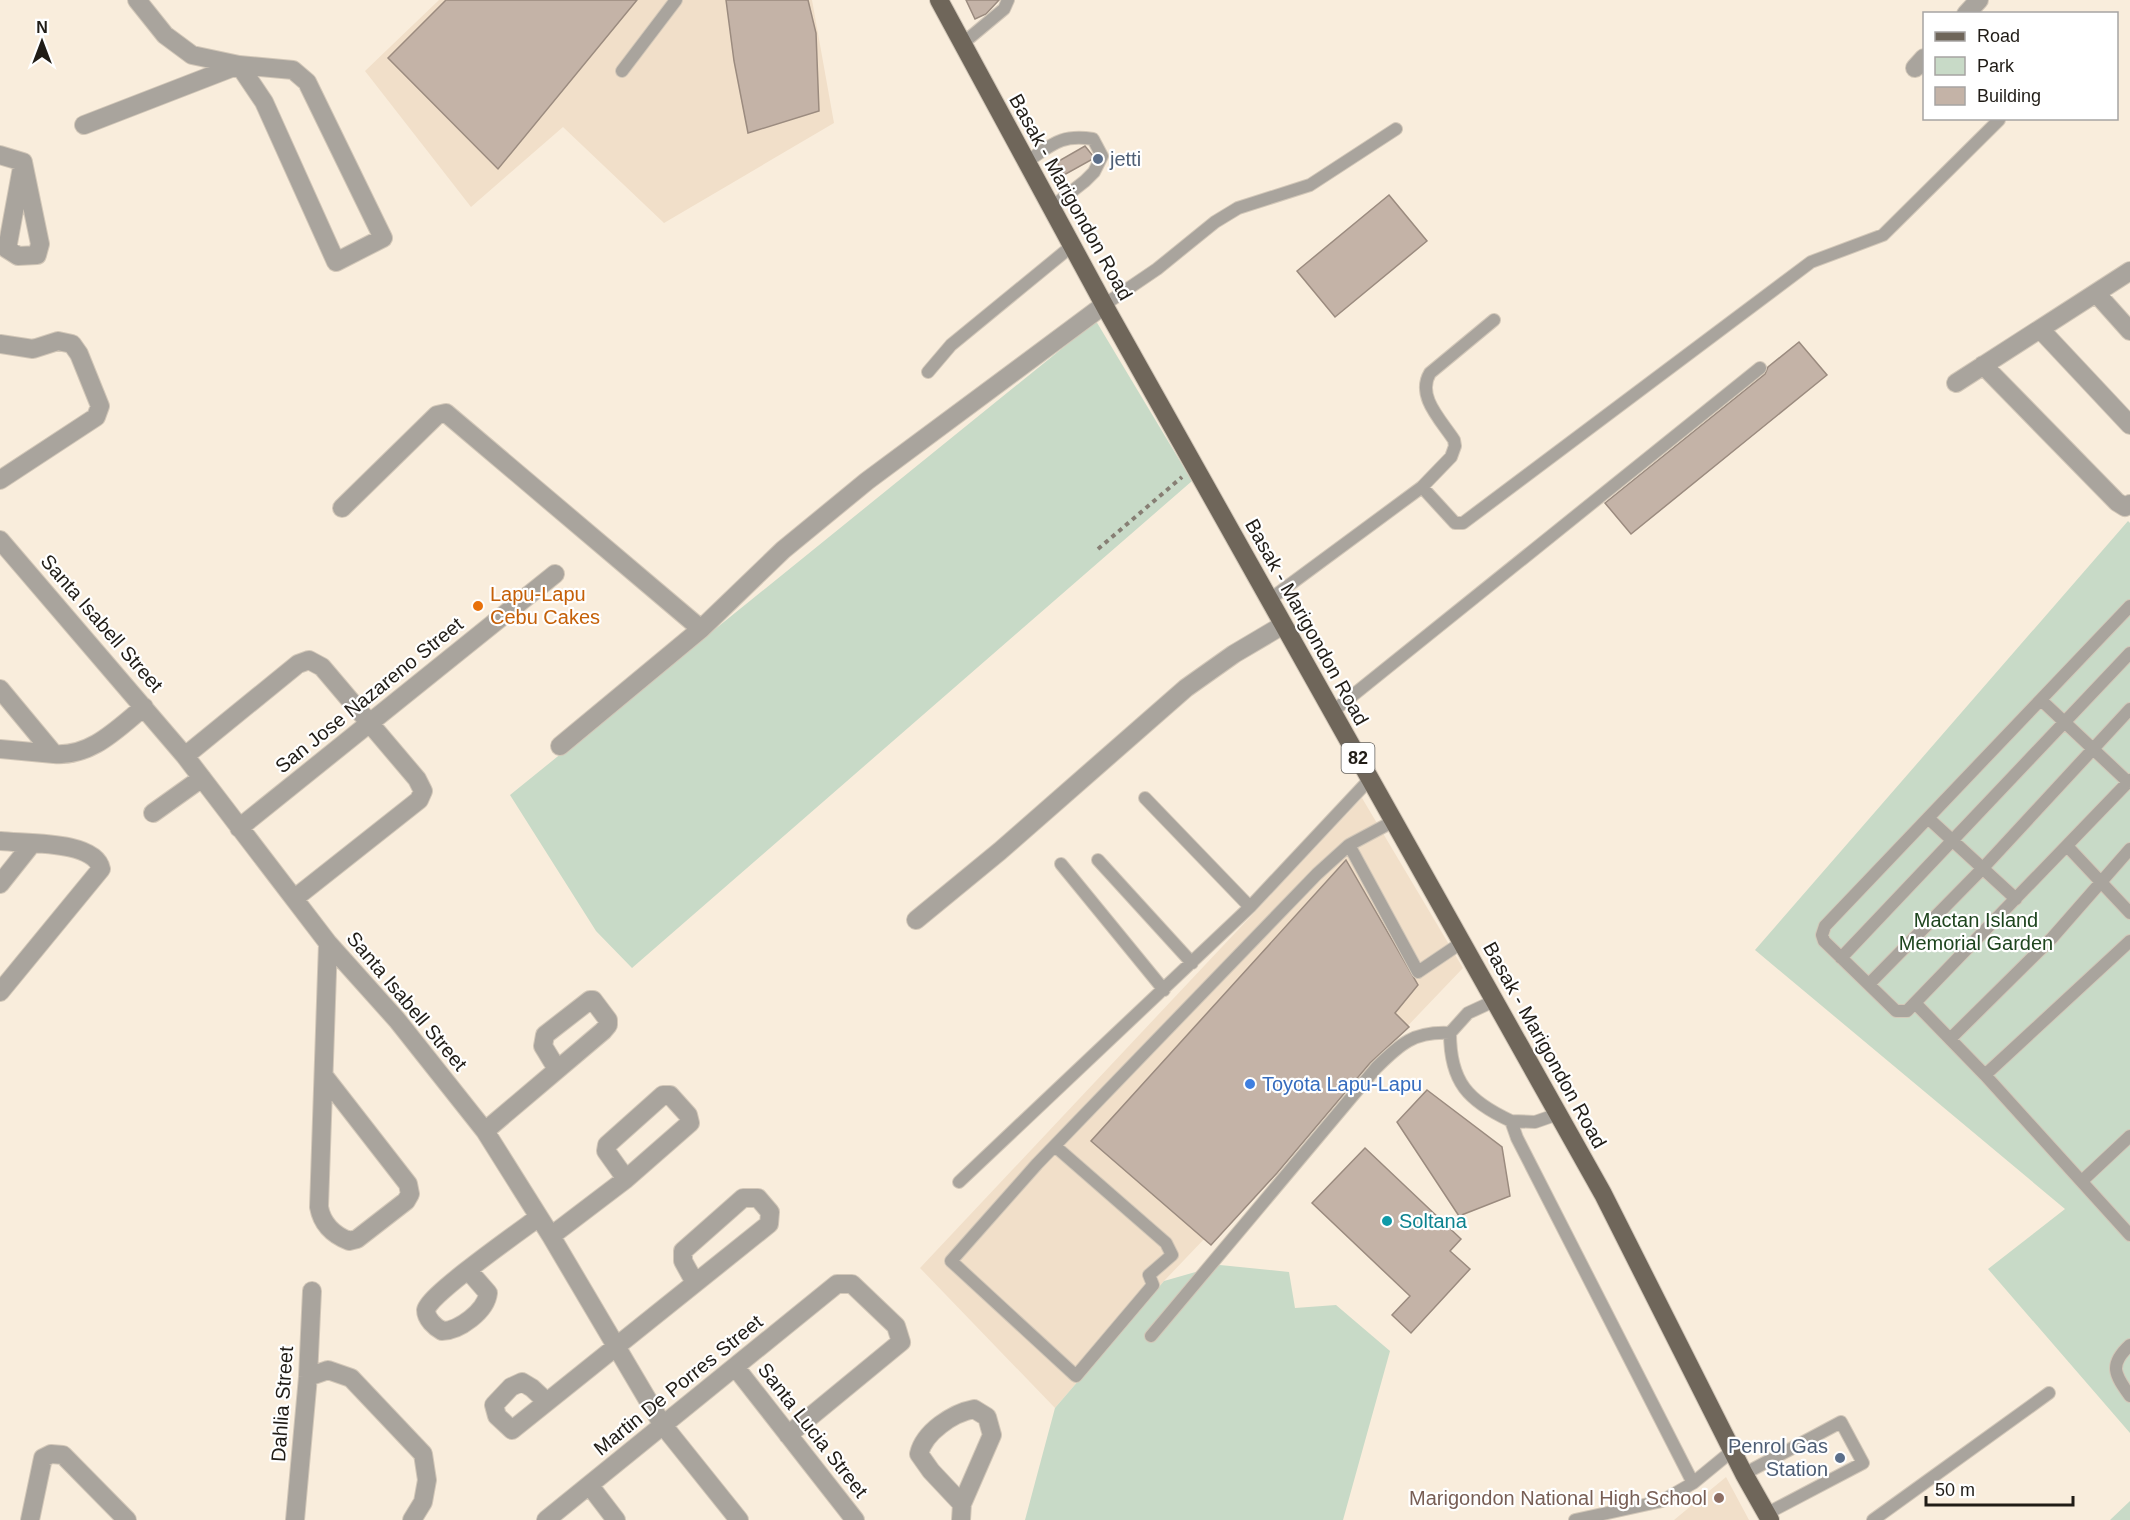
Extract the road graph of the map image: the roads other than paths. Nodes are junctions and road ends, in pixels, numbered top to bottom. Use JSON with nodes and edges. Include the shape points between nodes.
{"nodes":[{"id":1,"x":137,"y":0,"type":"edge"},
{"id":2,"x":676,"y":0,"type":"edge"},
{"id":3,"x":939,"y":0,"type":"edge"},
{"id":4,"x":1008,"y":0,"type":"edge"},
{"id":5,"x":1979,"y":0,"type":"edge"},
{"id":6,"x":1968,"y":12,"type":"edge"},
{"id":7,"x":962,"y":44,"type":"junction"},
{"id":8,"x":239,"y":65,"type":"junction"},
{"id":9,"x":622,"y":71,"type":"dead end"},
{"id":10,"x":1999,"y":120,"type":"edge"},
{"id":11,"x":84,"y":125,"type":"dead end"},
{"id":12,"x":1396,"y":129,"type":"dead end"},
{"id":13,"x":0,"y":155,"type":"edge"},
{"id":14,"x":23,"y":162,"type":"dead end"},
{"id":15,"x":1026,"y":162,"type":"junction"},
{"id":16,"x":1052,"y":207,"type":"junction"},
{"id":17,"x":1073,"y":245,"type":"junction"},
{"id":18,"x":2130,"y":271,"type":"edge"},
{"id":19,"x":2096,"y":293,"type":"junction"},
{"id":20,"x":1104,"y":305,"type":"junction"},
{"id":21,"x":1494,"y":320,"type":"dead end"},
{"id":22,"x":2040,"y":329,"type":"junction"},
{"id":23,"x":2130,"y":331,"type":"edge"},
{"id":24,"x":0,"y":344,"type":"edge"},
{"id":25,"x":1983,"y":365,"type":"junction"},
{"id":26,"x":1760,"y":368,"type":"dead end"},
{"id":27,"x":928,"y":372,"type":"dead end"},
{"id":28,"x":1956,"y":383,"type":"dead end"},
{"id":29,"x":2130,"y":426,"type":"edge"},
{"id":30,"x":0,"y":480,"type":"edge"},
{"id":31,"x":1422,"y":487,"type":"junction"},
{"id":32,"x":2130,"y":504,"type":"edge"},
{"id":33,"x":342,"y":508,"type":"dead end"},
{"id":34,"x":0,"y":540,"type":"edge"},
{"id":35,"x":555,"y":574,"type":"dead end"},
{"id":36,"x":1269,"y":600,"type":"junction"},
{"id":37,"x":2130,"y":606,"type":"edge"},
{"id":38,"x":1283,"y":625,"type":"junction"},
{"id":39,"x":701,"y":629,"type":"junction"},
{"id":40,"x":2130,"y":653,"type":"edge"},
{"id":41,"x":0,"y":689,"type":"edge"},
{"id":42,"x":2041,"y":700,"type":"junction"},
{"id":43,"x":144,"y":707,"type":"junction"},
{"id":44,"x":2130,"y":709,"type":"edge"},
{"id":45,"x":1332,"y":712,"type":"junction"},
{"id":46,"x":2065,"y":723,"type":"junction"},
{"id":47,"x":370,"y":725,"type":"junction"},
{"id":48,"x":560,"y":746,"type":"dead end"},
{"id":49,"x":2091,"y":748,"type":"junction"},
{"id":50,"x":0,"y":749,"type":"edge"},
{"id":51,"x":54,"y":754,"type":"junction"},
{"id":52,"x":185,"y":756,"type":"junction"},
{"id":53,"x":202,"y":778,"type":"junction"},
{"id":54,"x":1370,"y":779,"type":"junction"},
{"id":55,"x":2129,"y":781,"type":"edge"},
{"id":56,"x":1145,"y":798,"type":"dead end"},
{"id":57,"x":153,"y":813,"type":"dead end"},
{"id":58,"x":1928,"y":818,"type":"junction"},
{"id":59,"x":1392,"y":822,"type":"junction"},
{"id":60,"x":239,"y":828,"type":"junction"},
{"id":61,"x":0,"y":841,"type":"edge"},
{"id":62,"x":1953,"y":841,"type":"junction"},
{"id":63,"x":31,"y":845,"type":"junction"},
{"id":64,"x":1349,"y":845,"type":"junction"},
{"id":65,"x":2067,"y":846,"type":"junction"},
{"id":66,"x":2130,"y":849,"type":"edge"},
{"id":67,"x":1098,"y":860,"type":"dead end"},
{"id":68,"x":1061,"y":864,"type":"dead end"},
{"id":69,"x":1983,"y":868,"type":"junction"},
{"id":70,"x":2099,"y":883,"type":"junction"},
{"id":71,"x":0,"y":884,"type":"edge"},
{"id":72,"x":295,"y":898,"type":"junction"},
{"id":73,"x":2016,"y":898,"type":"junction"},
{"id":74,"x":1250,"y":907,"type":"junction"},
{"id":75,"x":2129,"y":910,"type":"edge"},
{"id":76,"x":916,"y":920,"type":"dead end"},
{"id":77,"x":2130,"y":941,"type":"edge"},
{"id":78,"x":328,"y":943,"type":"junction"},
{"id":79,"x":1461,"y":943,"type":"junction"},
{"id":80,"x":1841,"y":958,"type":"junction"},
{"id":81,"x":1192,"y":963,"type":"junction"},
{"id":82,"x":1869,"y":984,"type":"junction"},
{"id":83,"x":1164,"y":990,"type":"junction"},
{"id":84,"x":0,"y":992,"type":"edge"},
{"id":85,"x":1494,"y":1001,"type":"junction"},
{"id":86,"x":1915,"y":1003,"type":"junction"},
{"id":87,"x":1450,"y":1033,"type":"junction"},
{"id":88,"x":1950,"y":1039,"type":"junction"},
{"id":89,"x":556,"y":1069,"type":"dead end"},
{"id":90,"x":1985,"y":1075,"type":"junction"},
{"id":91,"x":324,"y":1076,"type":"junction"},
{"id":92,"x":1558,"y":1114,"type":"junction"},
{"id":93,"x":1511,"y":1121,"type":"junction"},
{"id":94,"x":484,"y":1131,"type":"junction"},
{"id":95,"x":2130,"y":1136,"type":"edge"},
{"id":96,"x":1056,"y":1147,"type":"junction"},
{"id":97,"x":626,"y":1179,"type":"junction"},
{"id":98,"x":2082,"y":1181,"type":"junction"},
{"id":99,"x":958,"y":1182,"type":"dead end"},
{"id":100,"x":539,"y":1217,"type":"junction"},
{"id":101,"x":2130,"y":1235,"type":"edge"},
{"id":102,"x":551,"y":1236,"type":"junction"},
{"id":103,"x":468,"y":1270,"type":"dead end"},
{"id":104,"x":694,"y":1281,"type":"junction"},
{"id":105,"x":312,"y":1291,"type":"dead end"},
{"id":106,"x":1151,"y":1336,"type":"dead end"},
{"id":107,"x":617,"y":1346,"type":"junction"},
{"id":108,"x":2130,"y":1346,"type":"edge"},
{"id":109,"x":736,"y":1368,"type":"junction"},
{"id":110,"x":308,"y":1377,"type":"junction"},
{"id":111,"x":2049,"y":1393,"type":"dead end"},
{"id":112,"x":2130,"y":1396,"type":"edge"},
{"id":113,"x":547,"y":1402,"type":"dead end"},
{"id":114,"x":662,"y":1424,"type":"junction"},
{"id":115,"x":788,"y":1435,"type":"junction"},
{"id":116,"x":1732,"y":1451,"type":"junction"},
{"id":117,"x":1744,"y":1474,"type":"junction"},
{"id":118,"x":1692,"y":1483,"type":"junction"},
{"id":119,"x":590,"y":1486,"type":"junction"},
{"id":120,"x":962,"y":1512,"type":"edge"},
{"id":121,"x":1768,"y":1517,"type":"edge"},
{"id":122,"x":30,"y":1520,"type":"edge"},
{"id":123,"x":127,"y":1520,"type":"edge"},
{"id":124,"x":295,"y":1520,"type":"edge"},
{"id":125,"x":412,"y":1520,"type":"edge"},
{"id":126,"x":546,"y":1520,"type":"edge"},
{"id":127,"x":616,"y":1520,"type":"edge"},
{"id":128,"x":739,"y":1520,"type":"edge"},
{"id":129,"x":855,"y":1520,"type":"edge"},
{"id":130,"x":1575,"y":1520,"type":"edge"},
{"id":131,"x":1873,"y":1520,"type":"edge"}],
"edges":[{"from":1,"to":8,"type":"street","via":[[165,35],[192,55]]},
{"from":2,"to":9,"type":"lane"},
{"from":3,"to":7,"type":"main road","name":"Basak - Marigondon Road","number":"82"},
{"from":4,"to":7,"type":"lane","via":[[1004,9]]},
{"from":5,"to":6,"type":"street"},
{"from":7,"to":15,"type":"main road","name":"Basak - Marigondon Road","number":"82"},
{"from":8,"to":8,"type":"street","via":[[264,102],[336,262],[383,238],[307,82],[293,70]]},
{"from":8,"to":11,"type":"street"},
{"from":10,"to":31,"type":"lane","via":[[1883,235],[1811,262],[1463,523],[1455,523]]},
{"from":12,"to":20,"type":"lane","via":[[1310,185],[1222,217]]},
{"from":13,"to":14,"type":"street"},
{"from":15,"to":16,"type":"main road","name":"Basak - Marigondon Road","number":"82"},
{"from":15,"to":16,"type":"lane","via":[[1057,141],[1073,136],[1093,139],[1102,156],[1094,172]]},
{"from":16,"to":17,"type":"main road","name":"Basak - Marigondon Road","number":"82"},
{"from":17,"to":20,"type":"main road","name":"Basak - Marigondon Road","number":"82"},
{"from":17,"to":27,"type":"lane","via":[[951,345]]},
{"from":18,"to":19,"type":"street"},
{"from":19,"to":22,"type":"street"},
{"from":19,"to":23,"type":"street"},
{"from":20,"to":36,"type":"main road","name":"Basak - Marigondon Road","number":"82"},
{"from":20,"to":39,"type":"street","via":[[867,481],[783,550]]},
{"from":21,"to":31,"type":"lane","via":[[1430,372],[1424,382],[1424,393],[1455,446],[1450,457]]},
{"from":22,"to":25,"type":"street"},
{"from":22,"to":29,"type":"street"},
{"from":24,"to":30,"type":"street","via":[[33,349],[58,341],[72,344],[100,406],[96,417]]},
{"from":25,"to":28,"type":"street"},
{"from":25,"to":32,"type":"street","via":[[2117,502],[2125,507]]},
{"from":26,"to":45,"type":"lane"},
{"from":31,"to":36,"type":"lane"},
{"from":33,"to":39,"type":"street","via":[[437,415],[446,413]]},
{"from":34,"to":43,"type":"street","name":"Santa Isabell Street"},
{"from":35,"to":47,"type":"street","name":"San Jose Nazareno Street"},
{"from":36,"to":38,"type":"main road","name":"Basak - Marigondon Road","number":"82"},
{"from":37,"to":42,"type":"lane"},
{"from":38,"to":45,"type":"main road","name":"Basak - Marigondon Road","number":"82"},
{"from":38,"to":76,"type":"street","via":[[1186,688]]},
{"from":39,"to":48,"type":"street"},
{"from":40,"to":46,"type":"lane"},
{"from":41,"to":51,"type":"street"},
{"from":42,"to":46,"type":"lane"},
{"from":42,"to":58,"type":"lane"},
{"from":43,"to":51,"type":"street","via":[[98,744],[71,755]]},
{"from":43,"to":52,"type":"street","name":"Santa Isabell Street"},
{"from":44,"to":49,"type":"lane"},
{"from":45,"to":54,"type":"main road","name":"Basak - Marigondon Road","number":"82"},
{"from":46,"to":49,"type":"lane"},
{"from":46,"to":62,"type":"lane"},
{"from":47,"to":52,"type":"street","via":[[322,667],[309,660],[298,664]]},
{"from":47,"to":60,"type":"street","name":"San Jose Nazareno Street"},
{"from":47,"to":72,"type":"street","via":[[423,791],[419,800]]},
{"from":49,"to":55,"type":"lane"},
{"from":49,"to":69,"type":"lane"},
{"from":50,"to":51,"type":"street"},
{"from":52,"to":53,"type":"street","name":"Santa Isabell Street"},
{"from":53,"to":57,"type":"street"},
{"from":53,"to":60,"type":"street","name":"Santa Isabell Street"},
{"from":54,"to":59,"type":"main road","name":"Basak - Marigondon Road","number":"82"},
{"from":54,"to":74,"type":"lane"},
{"from":55,"to":65,"type":"lane"},
{"from":56,"to":74,"type":"lane"},
{"from":58,"to":62,"type":"lane"},
{"from":58,"to":80,"type":"lane","via":[[1825,926],[1824,941]]},
{"from":59,"to":64,"type":"lane"},
{"from":59,"to":79,"type":"main road","name":"Basak - Marigondon Road","number":"82"},
{"from":60,"to":72,"type":"street","name":"Santa Isabell Street"},
{"from":61,"to":63,"type":"street"},
{"from":62,"to":69,"type":"lane"},
{"from":62,"to":80,"type":"lane"},
{"from":63,"to":71,"type":"street"},
{"from":63,"to":84,"type":"street","via":[[69,846],[90,853],[101,869]]},
{"from":64,"to":79,"type":"lane","via":[[1418,972]]},
{"from":64,"to":96,"type":"lane"},
{"from":65,"to":70,"type":"lane"},
{"from":65,"to":73,"type":"lane"},
{"from":66,"to":70,"type":"lane"},
{"from":67,"to":81,"type":"lane"},
{"from":68,"to":83,"type":"lane"},
{"from":69,"to":73,"type":"lane"},
{"from":69,"to":82,"type":"lane"},
{"from":70,"to":75,"type":"lane"},
{"from":70,"to":88,"type":"lane","via":[[2052,938]]},
{"from":72,"to":78,"type":"street","name":"Santa Isabell Street"},
{"from":73,"to":86,"type":"lane"},
{"from":74,"to":81,"type":"lane"},
{"from":77,"to":90,"type":"lane"},
{"from":78,"to":91,"type":"street"},
{"from":78,"to":94,"type":"street","name":"Santa Isabell Street","via":[[397,1020]]},
{"from":79,"to":85,"type":"main road","name":"Basak - Marigondon Road","number":"82"},
{"from":80,"to":82,"type":"lane"},
{"from":81,"to":83,"type":"lane"},
{"from":82,"to":86,"type":"lane","via":[[1896,1011],[1907,1011]]},
{"from":83,"to":99,"type":"lane"},
{"from":85,"to":87,"type":"lane","via":[[1468,1013]]},
{"from":85,"to":92,"type":"main road","name":"Basak - Marigondon Road","number":"82"},
{"from":86,"to":88,"type":"lane"},
{"from":87,"to":93,"type":"lane","via":[[1449,1056],[1457,1078],[1475,1100]]},
{"from":87,"to":106,"type":"lane","via":[[1431,1032],[1413,1038],[1376,1068]]},
{"from":88,"to":90,"type":"lane"},
{"from":89,"to":94,"type":"street"},
{"from":90,"to":98,"type":"lane"},
{"from":91,"to":91,"type":"street","via":[[319,1207],[321,1218],[337,1236],[349,1242],[366,1233],[410,1194],[408,1184]]},
{"from":92,"to":93,"type":"lane","via":[[1535,1122]]},
{"from":92,"to":116,"type":"main road","name":"Basak - Marigondon Road","number":"82","via":[[1603,1194]]},
{"from":93,"to":118,"type":"lane"},
{"from":94,"to":100,"type":"street","name":"Santa Isabell Street"},
{"from":95,"to":98,"type":"lane"},
{"from":96,"to":96,"type":"lane","via":[[951,1261],[1076,1376],[1153,1285],[1149,1275],[1172,1255],[1166,1243]]},
{"from":97,"to":97,"type":"street","via":[[690,1123],[688,1115],[670,1095],[663,1095],[607,1145],[606,1151]]},
{"from":97,"to":102,"type":"street"},
{"from":98,"to":101,"type":"lane"},
{"from":100,"to":102,"type":"street","name":"Santa Isabell Street"},
{"from":100,"to":103,"type":"street"},
{"from":102,"to":107,"type":"street","name":"Santa Isabell Street"},
{"from":104,"to":104,"type":"street","via":[[769,1224],[770,1212],[758,1198],[743,1198],[683,1251],[683,1261]]},
{"from":104,"to":107,"type":"street"},
{"from":105,"to":110,"type":"street","name":"Dahlia Street"},
{"from":107,"to":113,"type":"street"},
{"from":107,"to":114,"type":"street","name":"Santa Isabell Street"},
{"from":108,"to":112,"type":"lane","via":[[2116,1365],[2116,1377]]},
{"from":109,"to":114,"type":"street","name":"Martin De Porres Street"},
{"from":109,"to":115,"type":"street","name":"Santa Lucia Street"},
{"from":109,"to":115,"type":"street","name":"Martin De Porres Street","via":[[837,1284],[852,1284],[896,1326],[901,1342]]},
{"from":110,"to":124,"type":"street","name":"Dahlia Street"},
{"from":110,"to":125,"type":"street","via":[[328,1370],[351,1378],[423,1454],[427,1480],[423,1502]]},
{"from":111,"to":131,"type":"lane"},
{"from":114,"to":119,"type":"street","name":"Martin De Porres Street"},
{"from":114,"to":128,"type":"street","name":"Santa Isabell Street"},
{"from":115,"to":129,"type":"street","name":"Santa Lucia Street"},
{"from":116,"to":117,"type":"main road","name":"Basak - Marigondon Road","number":"82"},
{"from":116,"to":118,"type":"lane"},
{"from":117,"to":121,"type":"main road","name":"Basak - Marigondon Road","number":"82"},
{"from":117,"to":121,"type":"lane","via":[[1841,1422],[1863,1463]]},
{"from":118,"to":130,"type":"lane","via":[[1662,1501]]},
{"from":119,"to":126,"type":"street","name":"Martin De Porres Street"},
{"from":119,"to":127,"type":"street"},
{"from":120,"to":120,"type":"street","via":[[992,1435],[987,1417],[974,1409],[956,1413],[921,1444],[919,1454]]},
{"from":122,"to":123,"type":"street","via":[[43,1458],[51,1454],[63,1455]]}]}
